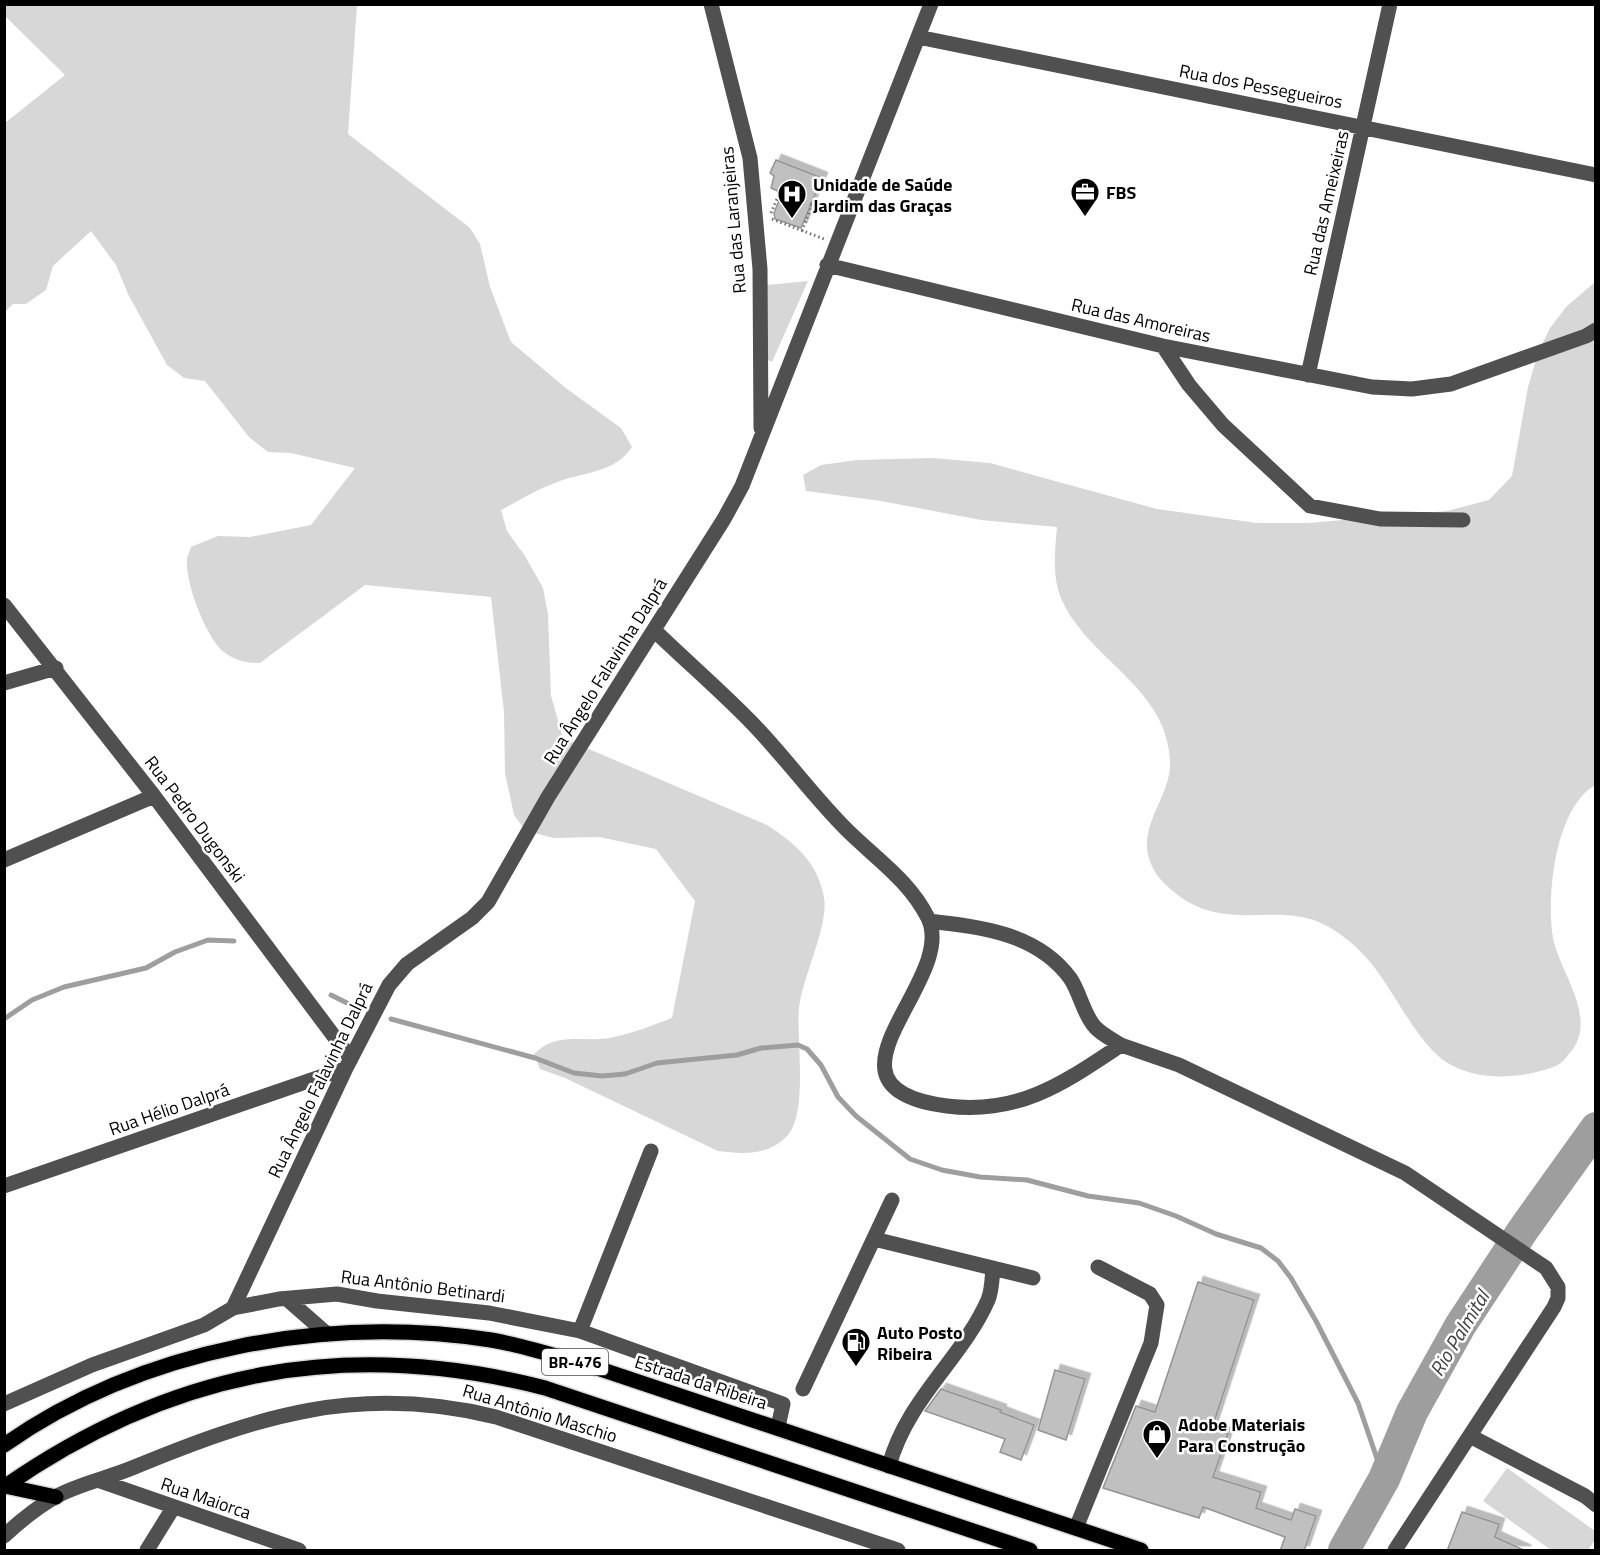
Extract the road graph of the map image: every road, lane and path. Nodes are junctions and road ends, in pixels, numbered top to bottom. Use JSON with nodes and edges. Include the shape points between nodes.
{"nodes":[{"id":1,"x":711,"y":4,"type":"edge"},
{"id":2,"x":931,"y":4,"type":"edge"},
{"id":3,"x":1390,"y":4,"type":"edge"},
{"id":4,"x":918,"y":37,"type":"junction"},
{"id":5,"x":1363,"y":127,"type":"junction"},
{"id":6,"x":1596,"y":175,"type":"edge"},
{"id":7,"x":780,"y":192,"type":"dead end"},
{"id":8,"x":847,"y":218,"type":"junction"},
{"id":9,"x":802,"y":231,"type":"junction"},
{"id":10,"x":836,"y":243,"type":"junction"},
{"id":11,"x":827,"y":265,"type":"junction"},
{"id":12,"x":1596,"y":330,"type":"edge"},
{"id":13,"x":1163,"y":346,"type":"junction"},
{"id":14,"x":1308,"y":375,"type":"junction"},
{"id":15,"x":760,"y":437,"type":"junction"},
{"id":16,"x":1463,"y":520,"type":"dead end"},
{"id":17,"x":4,"y":605,"type":"edge"},
{"id":18,"x":654,"y":630,"type":"junction"},
{"id":19,"x":56,"y":668,"type":"junction"},
{"id":20,"x":4,"y":683,"type":"edge"},
{"id":21,"x":154,"y":796,"type":"junction"},
{"id":22,"x":4,"y":860,"type":"edge"},
{"id":23,"x":930,"y":921,"type":"junction"},
{"id":24,"x":1121,"y":1045,"type":"junction"},
{"id":25,"x":349,"y":1063,"type":"junction"},
{"id":26,"x":651,"y":1151,"type":"dead end"},
{"id":27,"x":4,"y":1186,"type":"edge"},
{"id":28,"x":892,"y":1200,"type":"dead end"},
{"id":29,"x":874,"y":1239,"type":"junction"},
{"id":30,"x":1098,"y":1267,"type":"dead end"},
{"id":31,"x":993,"y":1268,"type":"junction"},
{"id":32,"x":1033,"y":1278,"type":"dead end"},
{"id":33,"x":287,"y":1299,"type":"junction"},
{"id":34,"x":233,"y":1308,"type":"junction"},
{"id":35,"x":580,"y":1330,"type":"junction"},
{"id":36,"x":327,"y":1334,"type":"junction"},
{"id":37,"x":803,"y":1389,"type":"dead end"},
{"id":38,"x":4,"y":1404,"type":"edge"},
{"id":39,"x":778,"y":1428,"type":"junction"},
{"id":40,"x":1470,"y":1436,"type":"junction"},
{"id":41,"x":4,"y":1445,"type":"edge"},
{"id":42,"x":889,"y":1466,"type":"junction"},
{"id":43,"x":100,"y":1481,"type":"junction"},
{"id":44,"x":5,"y":1487,"type":"edge"},
{"id":45,"x":56,"y":1497,"type":"junction"},
{"id":46,"x":1596,"y":1505,"type":"edge"},
{"id":47,"x":173,"y":1508,"type":"junction"},
{"id":48,"x":1076,"y":1528,"type":"junction"},
{"id":49,"x":4,"y":1536,"type":"edge"},
{"id":50,"x":147,"y":1551,"type":"edge"},
{"id":51,"x":299,"y":1551,"type":"edge"},
{"id":52,"x":898,"y":1551,"type":"edge"},
{"id":53,"x":1030,"y":1551,"type":"edge"},
{"id":54,"x":1141,"y":1551,"type":"edge"},
{"id":55,"x":1395,"y":1551,"type":"edge"}],
"edges":[{"from":1,"to":15,"type":"street","name":"Rua das Laranjeiras","via":[[750,158],[760,269]]},
{"from":2,"to":4,"type":"street","name":"Rua Ângelo Falavinha Dalprá"},
{"from":3,"to":5,"type":"street","name":"Rua das Ameixeiras"},
{"from":4,"to":5,"type":"street","name":"Rua dos Pessegueiros"},
{"from":4,"to":8,"type":"street","name":"Rua Ângelo Falavinha Dalprá"},
{"from":5,"to":6,"type":"street","name":"Rua dos Pessegueiros"},
{"from":5,"to":14,"type":"street","name":"Rua das Ameixeiras"},
{"from":7,"to":9,"type":"path","via":[[771,218]]},
{"from":8,"to":9,"type":"path","via":[[811,204]]},
{"from":8,"to":10,"type":"street","name":"Rua Ângelo Falavinha Dalprá"},
{"from":9,"to":10,"type":"path"},
{"from":10,"to":11,"type":"street","name":"Rua Ângelo Falavinha Dalprá"},
{"from":11,"to":13,"type":"street","name":"Rua das Amoreiras"},
{"from":11,"to":15,"type":"street","name":"Rua Ângelo Falavinha Dalprá"},
{"from":12,"to":14,"type":"street","name":"Rua das Amoreiras","via":[[1451,384],[1412,389],[1372,387]]},
{"from":13,"to":14,"type":"street","name":"Rua das Amoreiras"},
{"from":13,"to":16,"type":"street","via":[[1223,425],[1310,507],[1380,519]]},
{"from":15,"to":18,"type":"street","name":"Rua Ângelo Falavinha Dalprá","via":[[742,486],[724,519]]},
{"from":17,"to":19,"type":"street","name":"Rua Pedro Dugonski"},
{"from":18,"to":23,"type":"street","via":[[753,724],[845,829],[910,888]]},
{"from":18,"to":25,"type":"street","name":"Rua Ângelo Falavinha Dalprá","via":[[548,797],[488,902],[397,974]]},
{"from":19,"to":20,"type":"street"},
{"from":19,"to":21,"type":"street","name":"Rua Pedro Dugonski"},
{"from":21,"to":22,"type":"street"},
{"from":21,"to":25,"type":"street","name":"Rua Pedro Dugonski"},
{"from":23,"to":24,"type":"street","via":[[976,927],[1024,940],[1046,953],[1070,978],[1094,1027]]},
{"from":23,"to":24,"type":"street","via":[[932,952],[887,1045],[883,1066],[893,1088],[925,1103],[959,1108],[1018,1102],[1059,1086]]},
{"from":24,"to":40,"type":"street","via":[[1179,1065],[1405,1173],[1498,1234],[1553,1276],[1558,1298]]},
{"from":25,"to":27,"type":"street","name":"Rua Hélio Dalprá"},
{"from":25,"to":34,"type":"street","name":"Rua Ângelo Falavinha Dalprá"},
{"from":26,"to":35,"type":"street"},
{"from":28,"to":29,"type":"street"},
{"from":29,"to":31,"type":"street"},
{"from":29,"to":37,"type":"street"},
{"from":30,"to":48,"type":"street","via":[[1150,1294],[1157,1305],[1151,1343]]},
{"from":31,"to":32,"type":"street"},
{"from":31,"to":42,"type":"street","via":[[989,1299],[913,1411]]},
{"from":33,"to":34,"type":"street","name":"Rua Antônio Betinardi"},
{"from":33,"to":35,"type":"street","name":"Rua Antônio Betinardi","via":[[337,1294],[489,1313]]},
{"from":33,"to":36,"type":"street"},
{"from":34,"to":38,"type":"street","name":"Rua Antônio Betinardi","via":[[204,1325],[92,1365]]},
{"from":35,"to":39,"type":"street","name":"Rua Antônio Betinardi","via":[[783,1404]]},
{"from":36,"to":39,"type":"main road","name":"Estrada da Ribeira","number":"BR-476","via":[[402,1332],[492,1341],[597,1368]]},
{"from":36,"to":41,"type":"main road","name":"Estrada da Ribeira","number":"BR-476","via":[[270,1341],[166,1367],[66,1409]]},
{"from":39,"to":42,"type":"main road","name":"Estrada da Ribeira","number":"BR-476"},
{"from":40,"to":46,"type":"street"},
{"from":40,"to":55,"type":"street"},
{"from":42,"to":48,"type":"main road","name":"Estrada da Ribeira","number":"BR-476"},
{"from":43,"to":45,"type":"street","name":"Rua Antônio Maschio"},
{"from":43,"to":47,"type":"street","name":"Rua Maiorca"},
{"from":43,"to":52,"type":"street","name":"Rua Antônio Maschio","via":[[223,1432],[282,1414],[417,1402],[496,1417]]},
{"from":44,"to":45,"type":"main road"},
{"from":44,"to":53,"type":"main road","number":"BR-476","via":[[78,1439],[175,1397],[238,1379],[302,1369],[405,1364],[484,1374],[545,1388]]},
{"from":45,"to":49,"type":"street","name":"Rua Antônio Maschio"},
{"from":47,"to":50,"type":"street"},
{"from":47,"to":51,"type":"street","name":"Rua Maiorca"},
{"from":48,"to":54,"type":"main road","name":"Estrada da Ribeira","number":"BR-476"}]}
